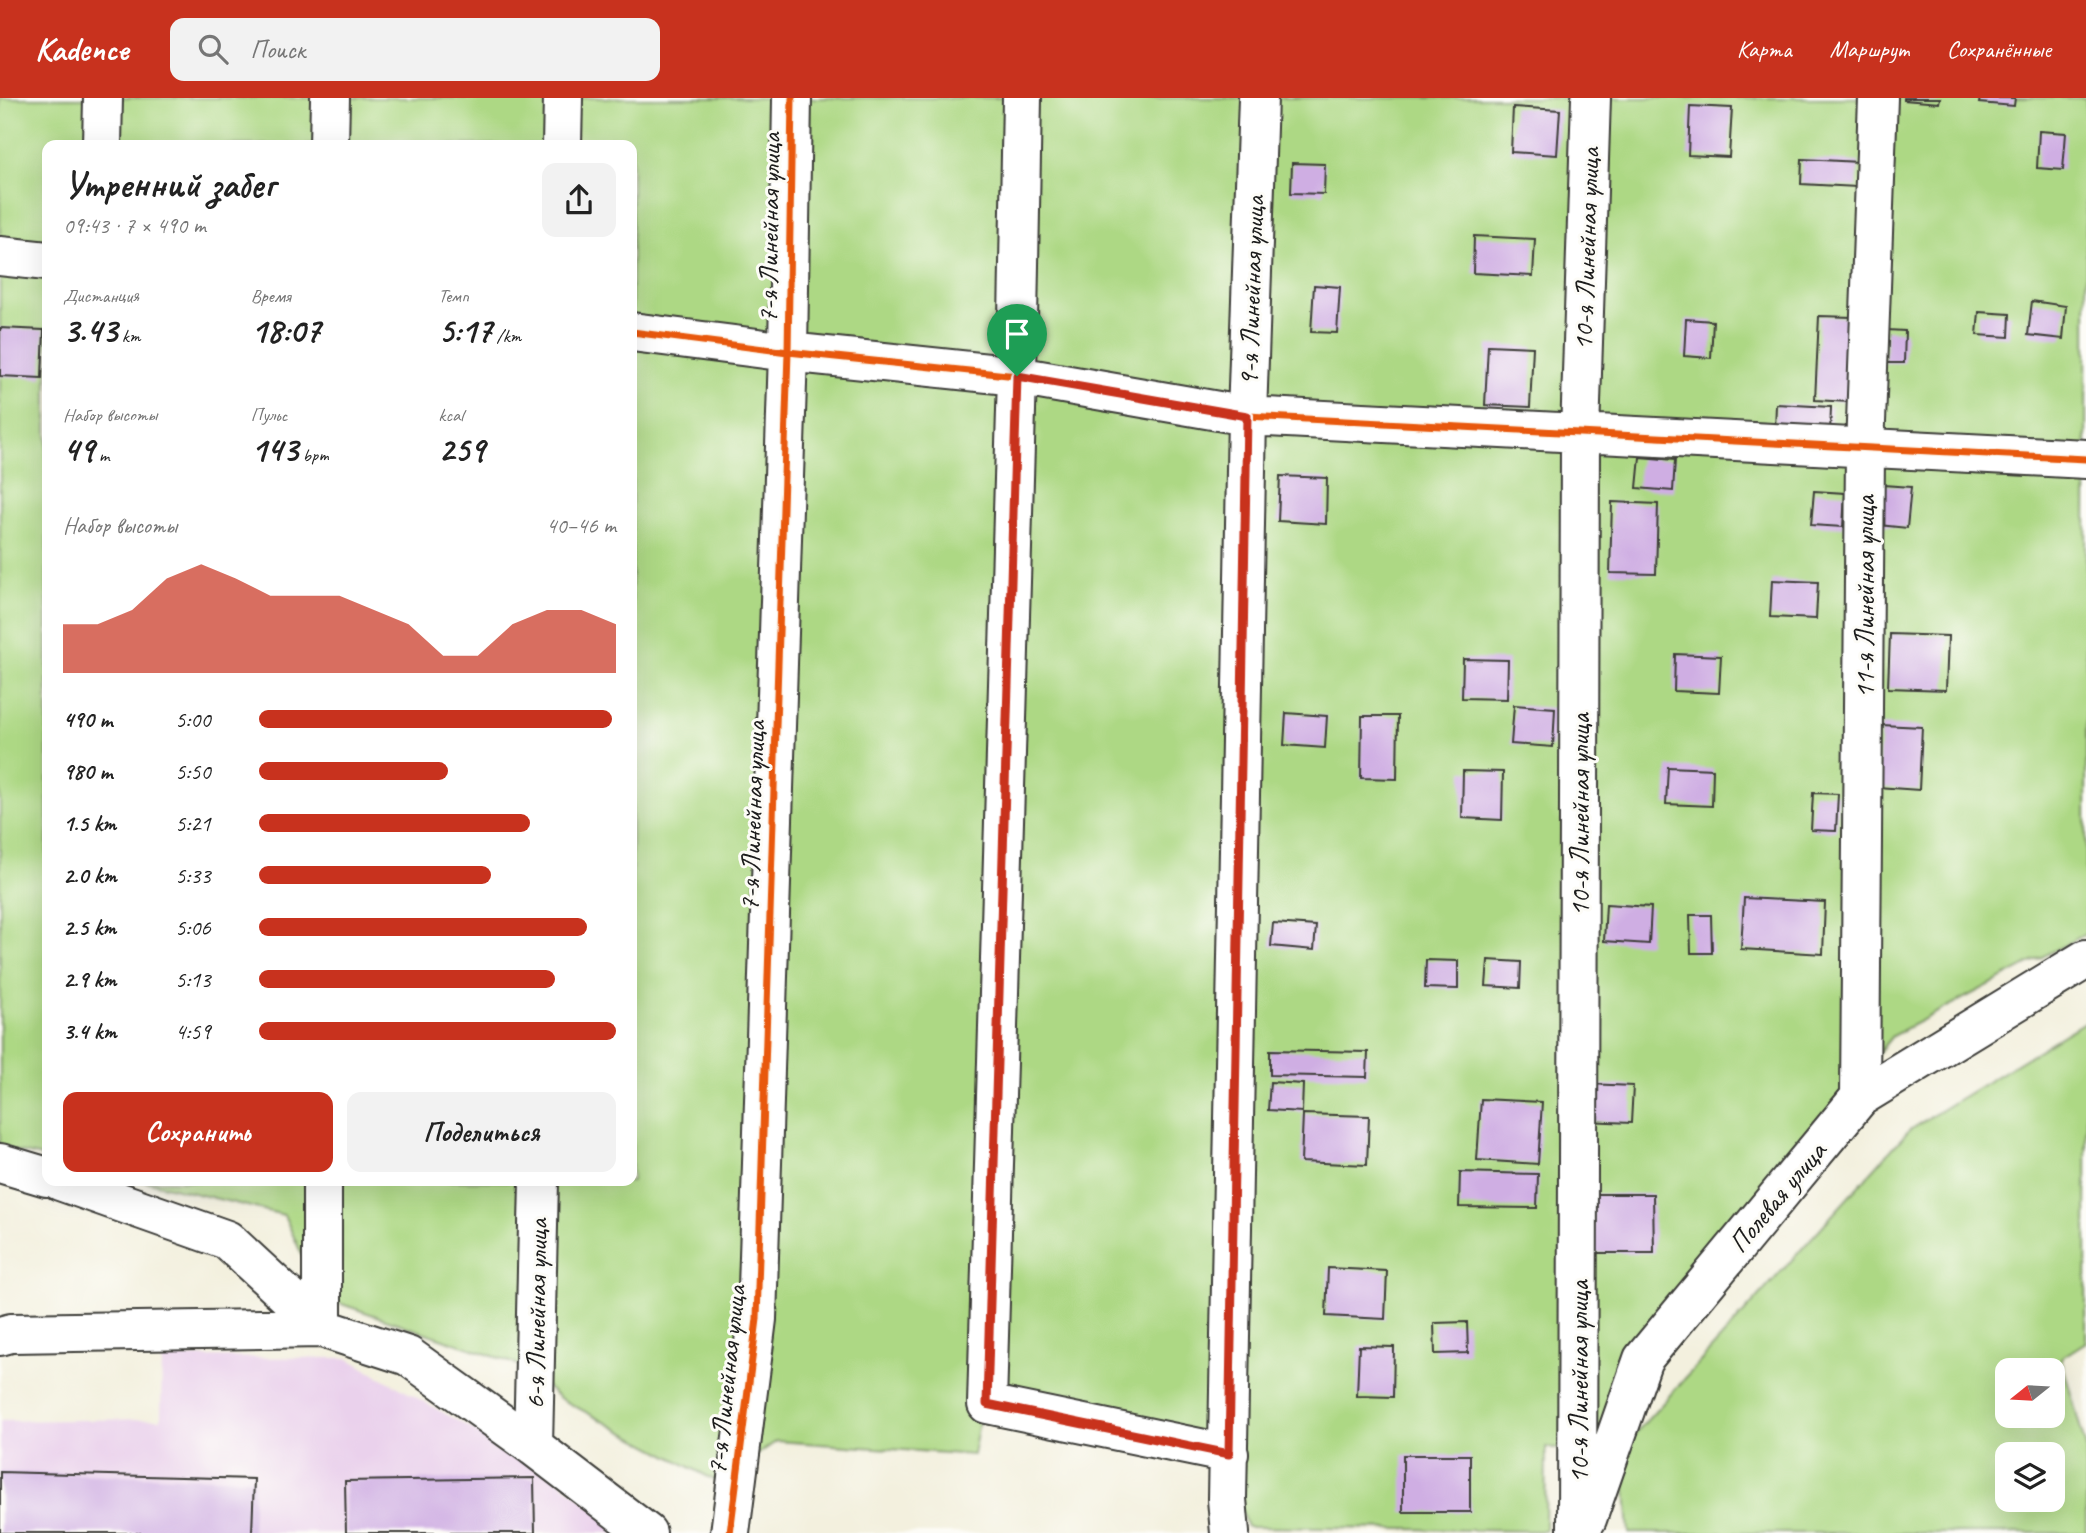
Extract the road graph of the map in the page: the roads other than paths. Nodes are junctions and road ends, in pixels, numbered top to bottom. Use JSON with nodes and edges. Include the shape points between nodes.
{"nodes":[{"id":1,"x":103,"y":98,"type":"edge"},
{"id":2,"x":330,"y":98,"type":"edge"},
{"id":3,"x":563,"y":98,"type":"edge"},
{"id":4,"x":792,"y":98,"type":"edge"},
{"id":5,"x":1022,"y":98,"type":"edge"},
{"id":6,"x":1258,"y":98,"type":"edge"},
{"id":7,"x":1591,"y":98,"type":"edge"},
{"id":8,"x":1878,"y":98,"type":"edge"},
{"id":9,"x":102,"y":140,"type":"edge"},
{"id":10,"x":329,"y":140,"type":"edge"},
{"id":11,"x":562,"y":140,"type":"edge"},
{"id":12,"x":0,"y":256,"type":"edge"},
{"id":13,"x":42,"y":260,"type":"edge"},
{"id":14,"x":637,"y":333,"type":"edge"},
{"id":15,"x":788,"y":352,"type":"junction"},
{"id":16,"x":1017,"y":376,"type":"junction"},
{"id":17,"x":1247,"y":416,"type":"junction"},
{"id":18,"x":1580,"y":434,"type":"junction"},
{"id":19,"x":1865,"y":449,"type":"junction"},
{"id":20,"x":2086,"y":459,"type":"edge"},
{"id":21,"x":2086,"y":959,"type":"edge"},
{"id":22,"x":1860,"y":1097,"type":"junction"},
{"id":23,"x":0,"y":1163,"type":"edge"},
{"id":24,"x":42,"y":1175,"type":"edge"},
{"id":25,"x":79,"y":1186,"type":"edge"},
{"id":26,"x":322,"y":1186,"type":"edge"},
{"id":27,"x":539,"y":1186,"type":"edge"},
{"id":28,"x":322,"y":1328,"type":"junction"},
{"id":29,"x":4,"y":1329,"type":"edge"},
{"id":30,"x":533,"y":1446,"type":"junction"},
{"id":31,"x":1229,"y":1454,"type":"junction"},
{"id":32,"x":647,"y":1533,"type":"edge"},
{"id":33,"x":730,"y":1533,"type":"edge"},
{"id":34,"x":1230,"y":1533,"type":"edge"},
{"id":35,"x":1580,"y":1533,"type":"edge"}],
"edges":[{"from":1,"to":9,"type":"street"},
{"from":2,"to":10,"type":"street"},
{"from":3,"to":11,"type":"street"},
{"from":4,"to":15,"type":"street","name":"7-я Линейная улица"},
{"from":5,"to":16,"type":"street"},
{"from":6,"to":17,"type":"street","name":"9-я Линейная улица"},
{"from":7,"to":18,"type":"street","name":"10-я Линейная улица"},
{"from":8,"to":19,"type":"street","name":"11-я Линейная улица"},
{"from":12,"to":13,"type":"street"},
{"from":14,"to":15,"type":"street"},
{"from":15,"to":16,"type":"street"},
{"from":15,"to":33,"type":"street","name":"7-я Линейная улица","via":[[757,1319]]},
{"from":16,"to":17,"type":"street"},
{"from":16,"to":31,"type":"street","via":[[987,1404]]},
{"from":17,"to":18,"type":"street"},
{"from":17,"to":31,"type":"street","name":"9-я Линейная улица"},
{"from":18,"to":19,"type":"street"},
{"from":18,"to":35,"type":"street","name":"10-я Линейная улица"},
{"from":19,"to":20,"type":"street"},
{"from":19,"to":22,"type":"street","name":"11-я Линейная улица"},
{"from":21,"to":22,"type":"street","name":"Полевая улица"},
{"from":22,"to":35,"type":"street","name":"Полевая улица","via":[[1643,1359]]},
{"from":23,"to":24,"type":"street"},
{"from":25,"to":28,"type":"street","via":[[227,1240]]},
{"from":26,"to":28,"type":"street"},
{"from":27,"to":30,"type":"street","name":"6-я Линейная улица"},
{"from":28,"to":29,"type":"street"},
{"from":28,"to":30,"type":"street","via":[[408,1356]]},
{"from":30,"to":32,"type":"street"},
{"from":31,"to":34,"type":"street","name":"9-я Линейная улица"}]}
